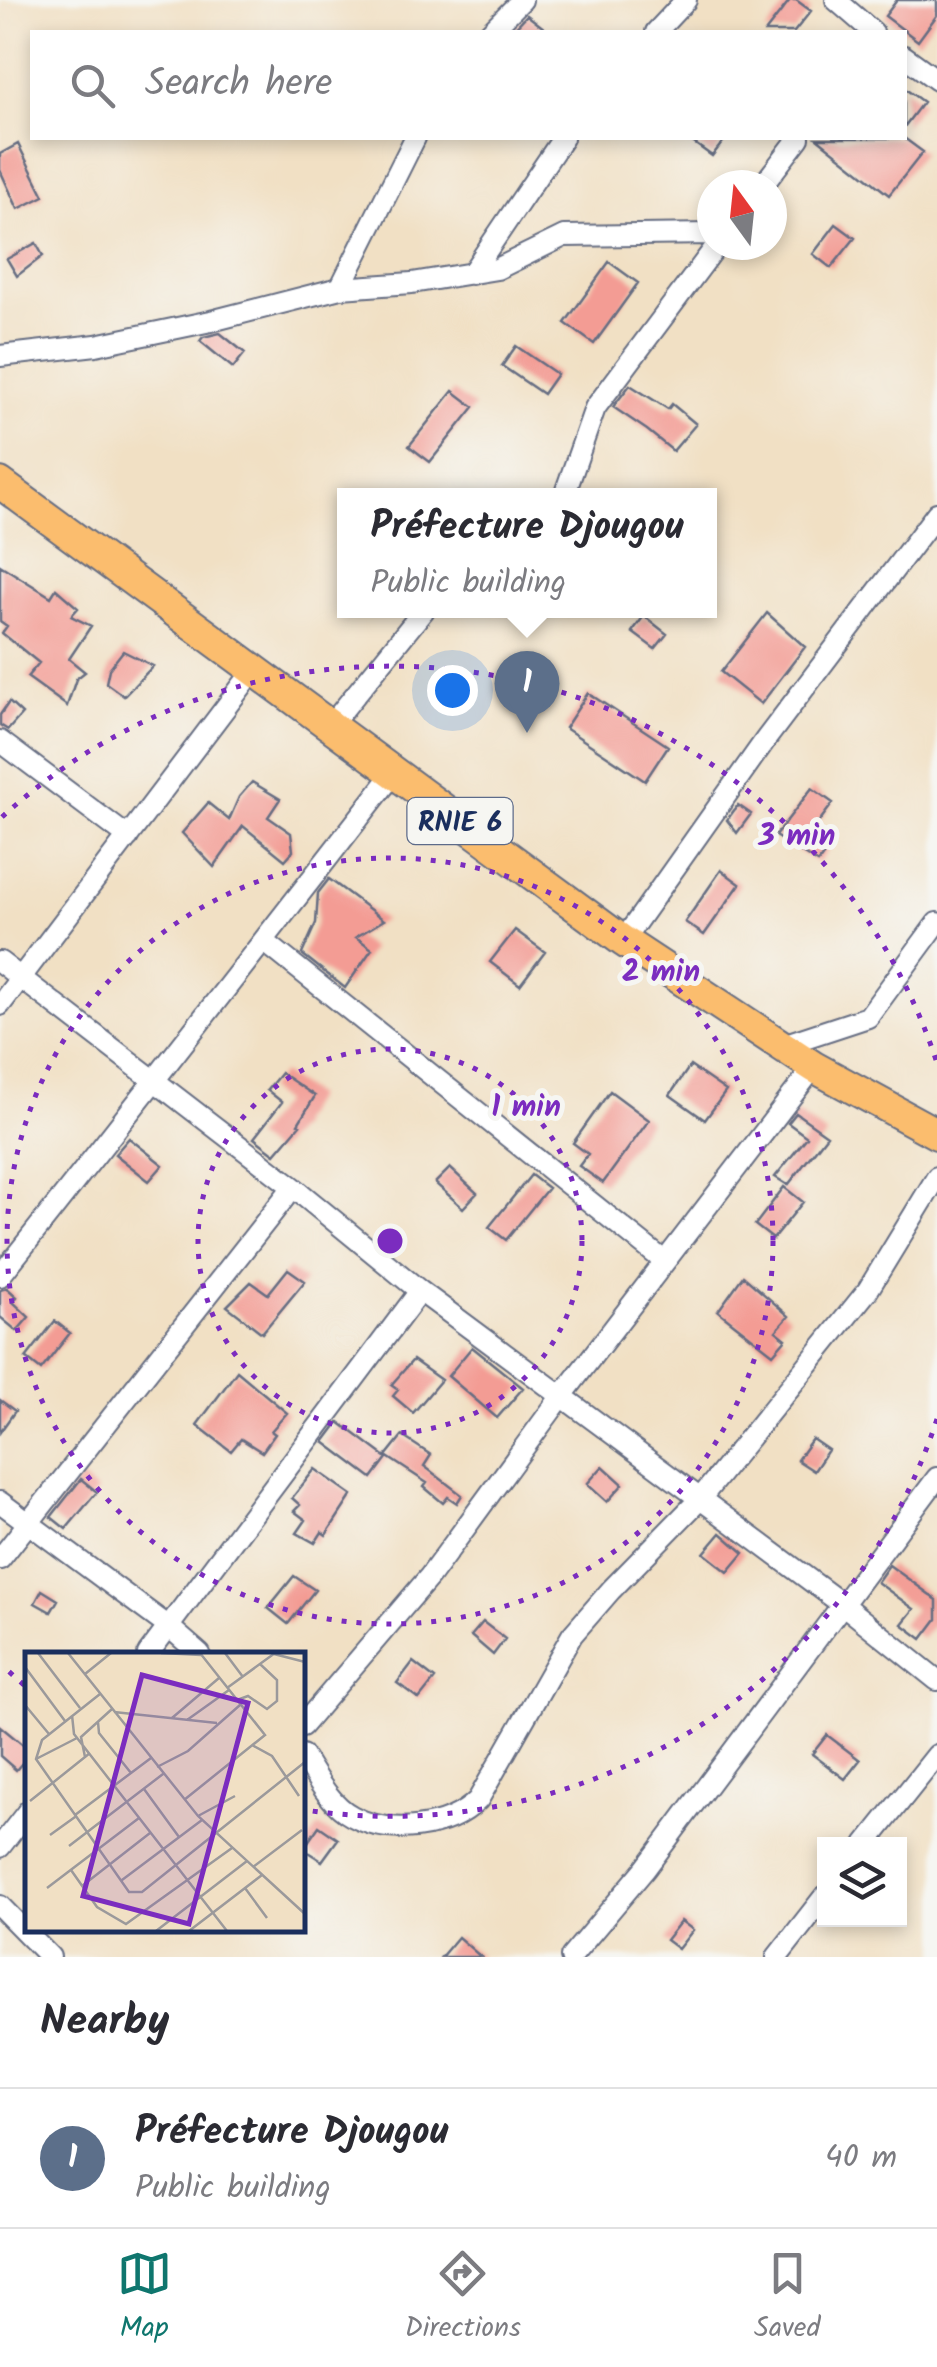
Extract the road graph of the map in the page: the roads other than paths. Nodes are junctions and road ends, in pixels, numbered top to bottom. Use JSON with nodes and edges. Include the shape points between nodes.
{"nodes":[{"id":1,"x":522,"y":0,"type":"edge"},
{"id":2,"x":686,"y":0,"type":"edge"},
{"id":3,"x":838,"y":1,"type":"edge"},
{"id":4,"x":492,"y":30,"type":"edge"},
{"id":5,"x":658,"y":30,"type":"edge"},
{"id":6,"x":871,"y":30,"type":"edge"},
{"id":7,"x":907,"y":58,"type":"edge"},
{"id":8,"x":937,"y":80,"type":"edge"},
{"id":9,"x":414,"y":140,"type":"edge"},
{"id":10,"x":562,"y":140,"type":"edge"},
{"id":11,"x":798,"y":140,"type":"edge"},
{"id":12,"x":775,"y":170,"type":"edge"},
{"id":13,"x":697,"y":234,"type":"edge"},
{"id":14,"x":706,"y":260,"type":"edge"},
{"id":15,"x":471,"y":274,"type":"junction"},
{"id":16,"x":340,"y":288,"type":"junction"},
{"id":17,"x":0,"y":356,"type":"edge"},
{"id":18,"x":0,"y":483,"type":"edge"},
{"id":19,"x":567,"y":488,"type":"edge"},
{"id":20,"x":937,"y":513,"type":"edge"},
{"id":21,"x":418,"y":618,"type":"edge"},
{"id":22,"x":254,"y":670,"type":"junction"},
{"id":23,"x":330,"y":726,"type":"junction"},
{"id":24,"x":0,"y":741,"type":"edge"},
{"id":25,"x":394,"y":773,"type":"junction"},
{"id":26,"x":128,"y":837,"type":"junction"},
{"id":27,"x":937,"y":922,"type":"edge"},
{"id":28,"x":623,"y":941,"type":"junction"},
{"id":29,"x":265,"y":942,"type":"junction"},
{"id":30,"x":0,"y":962,"type":"edge"},
{"id":31,"x":21,"y":978,"type":"junction"},
{"id":32,"x":0,"y":1005,"type":"edge"},
{"id":33,"x":780,"y":1046,"type":"junction"},
{"id":34,"x":814,"y":1068,"type":"junction"},
{"id":35,"x":152,"y":1079,"type":"junction"},
{"id":36,"x":937,"y":1134,"type":"edge"},
{"id":37,"x":937,"y":1177,"type":"edge"},
{"id":38,"x":293,"y":1187,"type":"junction"},
{"id":39,"x":664,"y":1261,"type":"junction"},
{"id":40,"x":0,"y":1276,"type":"edge"},
{"id":41,"x":420,"y":1292,"type":"junction"},
{"id":42,"x":561,"y":1397,"type":"junction"},
{"id":43,"x":937,"y":1478,"type":"edge"},
{"id":44,"x":700,"y":1499,"type":"junction"},
{"id":45,"x":0,"y":1502,"type":"edge"},
{"id":46,"x":27,"y":1522,"type":"junction"},
{"id":47,"x":0,"y":1559,"type":"edge"},
{"id":48,"x":842,"y":1604,"type":"junction"},
{"id":49,"x":169,"y":1627,"type":"junction"},
{"id":50,"x":150,"y":1652,"type":"edge"},
{"id":51,"x":198,"y":1652,"type":"edge"},
{"id":52,"x":937,"y":1680,"type":"edge"},
{"id":53,"x":305,"y":1722,"type":"edge"},
{"id":54,"x":937,"y":1755,"type":"edge"},
{"id":55,"x":305,"y":1759,"type":"edge"},
{"id":56,"x":25,"y":1815,"type":"edge"},
{"id":57,"x":872,"y":1837,"type":"edge"},
{"id":58,"x":0,"y":1847,"type":"edge"},
{"id":59,"x":0,"y":1906,"type":"edge"},
{"id":60,"x":817,"y":1906,"type":"edge"},
{"id":61,"x":25,"y":1932,"type":"edge"},
{"id":62,"x":25,"y":1932,"type":"edge"},
{"id":63,"x":50,"y":1957,"type":"edge"},
{"id":64,"x":571,"y":1957,"type":"edge"},
{"id":65,"x":777,"y":1957,"type":"edge"}],
"edges":[{"from":1,"to":4,"type":"street"},
{"from":2,"to":5,"type":"street"},
{"from":3,"to":6,"type":"street"},
{"from":7,"to":8,"type":"street"},
{"from":9,"to":16,"type":"street"},
{"from":10,"to":15,"type":"street"},
{"from":11,"to":12,"type":"street"},
{"from":13,"to":15,"type":"street","via":[[564,236],[498,269]]},
{"from":14,"to":19,"type":"street","via":[[595,408]]},
{"from":15,"to":16,"type":"street"},
{"from":16,"to":17,"type":"street","via":[[96,346]]},
{"from":18,"to":22,"type":"main road","number":"RNIE 6"},
{"from":20,"to":28,"type":"street"},
{"from":21,"to":23,"type":"street"},
{"from":22,"to":23,"type":"main road","number":"RNIE 6"},
{"from":22,"to":26,"type":"street"},
{"from":23,"to":25,"type":"main road","number":"RNIE 6"},
{"from":24,"to":26,"type":"street"},
{"from":25,"to":28,"type":"main road","number":"RNIE 6"},
{"from":25,"to":29,"type":"street"},
{"from":26,"to":31,"type":"street"},
{"from":27,"to":33,"type":"street","via":[[868,1018]]},
{"from":28,"to":33,"type":"main road","number":"RNIE 6"},
{"from":29,"to":35,"type":"street"},
{"from":29,"to":39,"type":"street"},
{"from":30,"to":31,"type":"street"},
{"from":31,"to":32,"type":"street"},
{"from":31,"to":35,"type":"street"},
{"from":33,"to":34,"type":"main road","number":"RNIE 6"},
{"from":34,"to":36,"type":"main road","number":"RNIE 6"},
{"from":34,"to":39,"type":"street"},
{"from":35,"to":38,"type":"street"},
{"from":35,"to":40,"type":"street"},
{"from":37,"to":44,"type":"street","via":[[868,1290]]},
{"from":38,"to":41,"type":"street"},
{"from":38,"to":46,"type":"street"},
{"from":39,"to":42,"type":"street"},
{"from":41,"to":42,"type":"street"},
{"from":41,"to":49,"type":"street"},
{"from":42,"to":44,"type":"street"},
{"from":42,"to":53,"type":"street","via":[[430,1576]]},
{"from":43,"to":48,"type":"street"},
{"from":44,"to":48,"type":"street"},
{"from":44,"to":55,"type":"street","via":[[572,1634],[468,1810],[418,1827],[378,1825],[349,1816]]},
{"from":45,"to":46,"type":"street"},
{"from":46,"to":47,"type":"street"},
{"from":46,"to":49,"type":"street"},
{"from":48,"to":52,"type":"street"},
{"from":48,"to":64,"type":"street","via":[[645,1869]]},
{"from":49,"to":50,"type":"street"},
{"from":49,"to":51,"type":"street"},
{"from":54,"to":57,"type":"street"},
{"from":56,"to":58,"type":"street"},
{"from":59,"to":61,"type":"street"},
{"from":60,"to":65,"type":"street"},
{"from":62,"to":63,"type":"street"}]}
